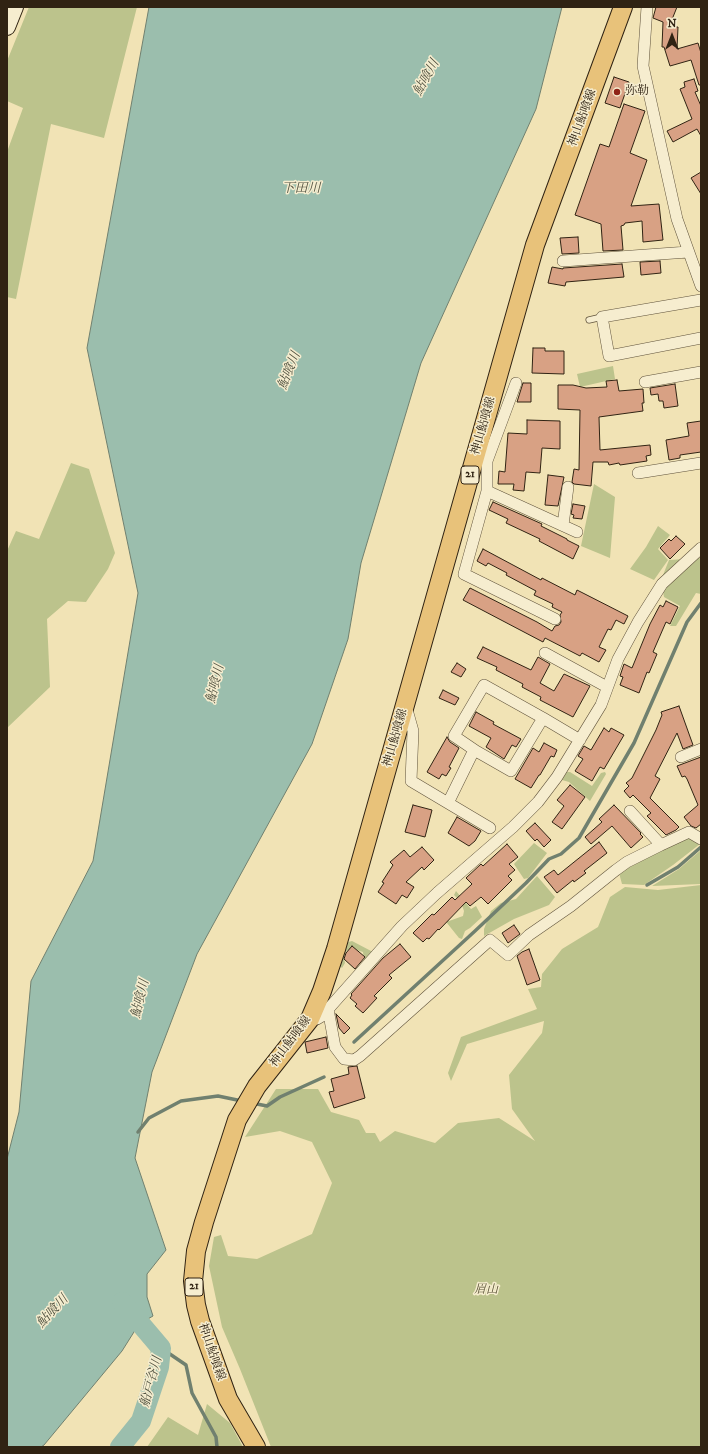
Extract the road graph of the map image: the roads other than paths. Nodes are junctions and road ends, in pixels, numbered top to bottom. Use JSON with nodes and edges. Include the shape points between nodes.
{"nodes":[{"id":1,"x":15,"y":7,"type":"edge"},
{"id":2,"x":624,"y":7,"type":"edge"},
{"id":3,"x":647,"y":7,"type":"edge"},
{"id":4,"x":7,"y":27,"type":"edge"},
{"id":5,"x":688,"y":252,"type":"junction"},
{"id":6,"x":563,"y":261,"type":"dead end"},
{"id":7,"x":701,"y":286,"type":"edge"},
{"id":8,"x":701,"y":300,"type":"edge"},
{"id":9,"x":602,"y":317,"type":"junction"},
{"id":10,"x":589,"y":320,"type":"dead end"},
{"id":11,"x":701,"y":338,"type":"edge"},
{"id":12,"x":701,"y":372,"type":"edge"},
{"id":13,"x":644,"y":382,"type":"dead end"},
{"id":14,"x":516,"y":383,"type":"dead end"},
{"id":15,"x":481,"y":459,"type":"junction"},
{"id":16,"x":701,"y":463,"type":"edge"},
{"id":17,"x":638,"y":473,"type":"dead end"},
{"id":18,"x":568,"y":487,"type":"dead end"},
{"id":19,"x":486,"y":491,"type":"junction"},
{"id":20,"x":563,"y":525,"type":"junction"},
{"id":21,"x":577,"y":532,"type":"dead end"},
{"id":22,"x":701,"y":548,"type":"edge"},
{"id":23,"x":555,"y":619,"type":"dead end"},
{"id":24,"x":545,"y":653,"type":"dead end"},
{"id":25,"x":607,"y":687,"type":"junction"},
{"id":26,"x":406,"y":704,"type":"junction"},
{"id":27,"x":543,"y":718,"type":"junction"},
{"id":28,"x":580,"y":740,"type":"junction"},
{"id":29,"x":701,"y":749,"type":"edge"},
{"id":30,"x":474,"y":750,"type":"junction"},
{"id":31,"x":680,"y":757,"type":"dead end"},
{"id":32,"x":448,"y":802,"type":"junction"},
{"id":33,"x":630,"y":811,"type":"dead end"},
{"id":34,"x":490,"y":828,"type":"dead end"},
{"id":35,"x":701,"y":839,"type":"edge"},
{"id":36,"x":661,"y":845,"type":"junction"},
{"id":37,"x":328,"y":1009,"type":"junction"},
{"id":38,"x":310,"y":1019,"type":"junction"},
{"id":39,"x":256,"y":1447,"type":"edge"}],
"edges":[{"from":1,"to":4,"type":"main road"},
{"from":2,"to":15,"type":"main road","name":"神山鮎喰線","number":"21","via":[[535,245]]},
{"from":3,"to":5,"type":"street","via":[[643,66]]},
{"from":5,"to":6,"type":"street"},
{"from":5,"to":7,"type":"street"},
{"from":8,"to":9,"type":"street"},
{"from":9,"to":10,"type":"lane"},
{"from":9,"to":11,"type":"street","via":[[609,358]]},
{"from":12,"to":13,"type":"street"},
{"from":14,"to":15,"type":"street"},
{"from":15,"to":19,"type":"street"},
{"from":15,"to":26,"type":"main road","name":"神山鮎喰線","number":"21"},
{"from":16,"to":17,"type":"street"},
{"from":18,"to":20,"type":"street"},
{"from":19,"to":20,"type":"street"},
{"from":19,"to":23,"type":"street","via":[[464,574]]},
{"from":20,"to":21,"type":"street"},
{"from":22,"to":25,"type":"street","via":[[662,584],[628,638]]},
{"from":24,"to":25,"type":"street"},
{"from":25,"to":28,"type":"street","via":[[601,705]]},
{"from":26,"to":32,"type":"street","via":[[414,731],[412,781]]},
{"from":26,"to":38,"type":"main road","name":"神山鮎喰線","number":"21","via":[[336,949]]},
{"from":27,"to":28,"type":"street"},
{"from":27,"to":30,"type":"street","via":[[511,771]]},
{"from":27,"to":30,"type":"street","via":[[484,685],[454,736]]},
{"from":28,"to":37,"type":"street","via":[[538,802],[402,926]]},
{"from":29,"to":31,"type":"street"},
{"from":30,"to":32,"type":"street"},
{"from":32,"to":34,"type":"street"},
{"from":33,"to":36,"type":"street"},
{"from":35,"to":36,"type":"street","via":[[689,832]]},
{"from":36,"to":37,"type":"street","via":[[627,862],[572,906],[529,935],[508,955],[490,940],[354,1060],[344,1059],[335,1047]]},
{"from":37,"to":38,"type":"street","via":[[317,1019]]},
{"from":38,"to":39,"type":"main road","name":"神山鮎喰線","number":"21","via":[[257,1086],[237,1120],[195,1258],[193,1281],[200,1321],[223,1389]]}]}
